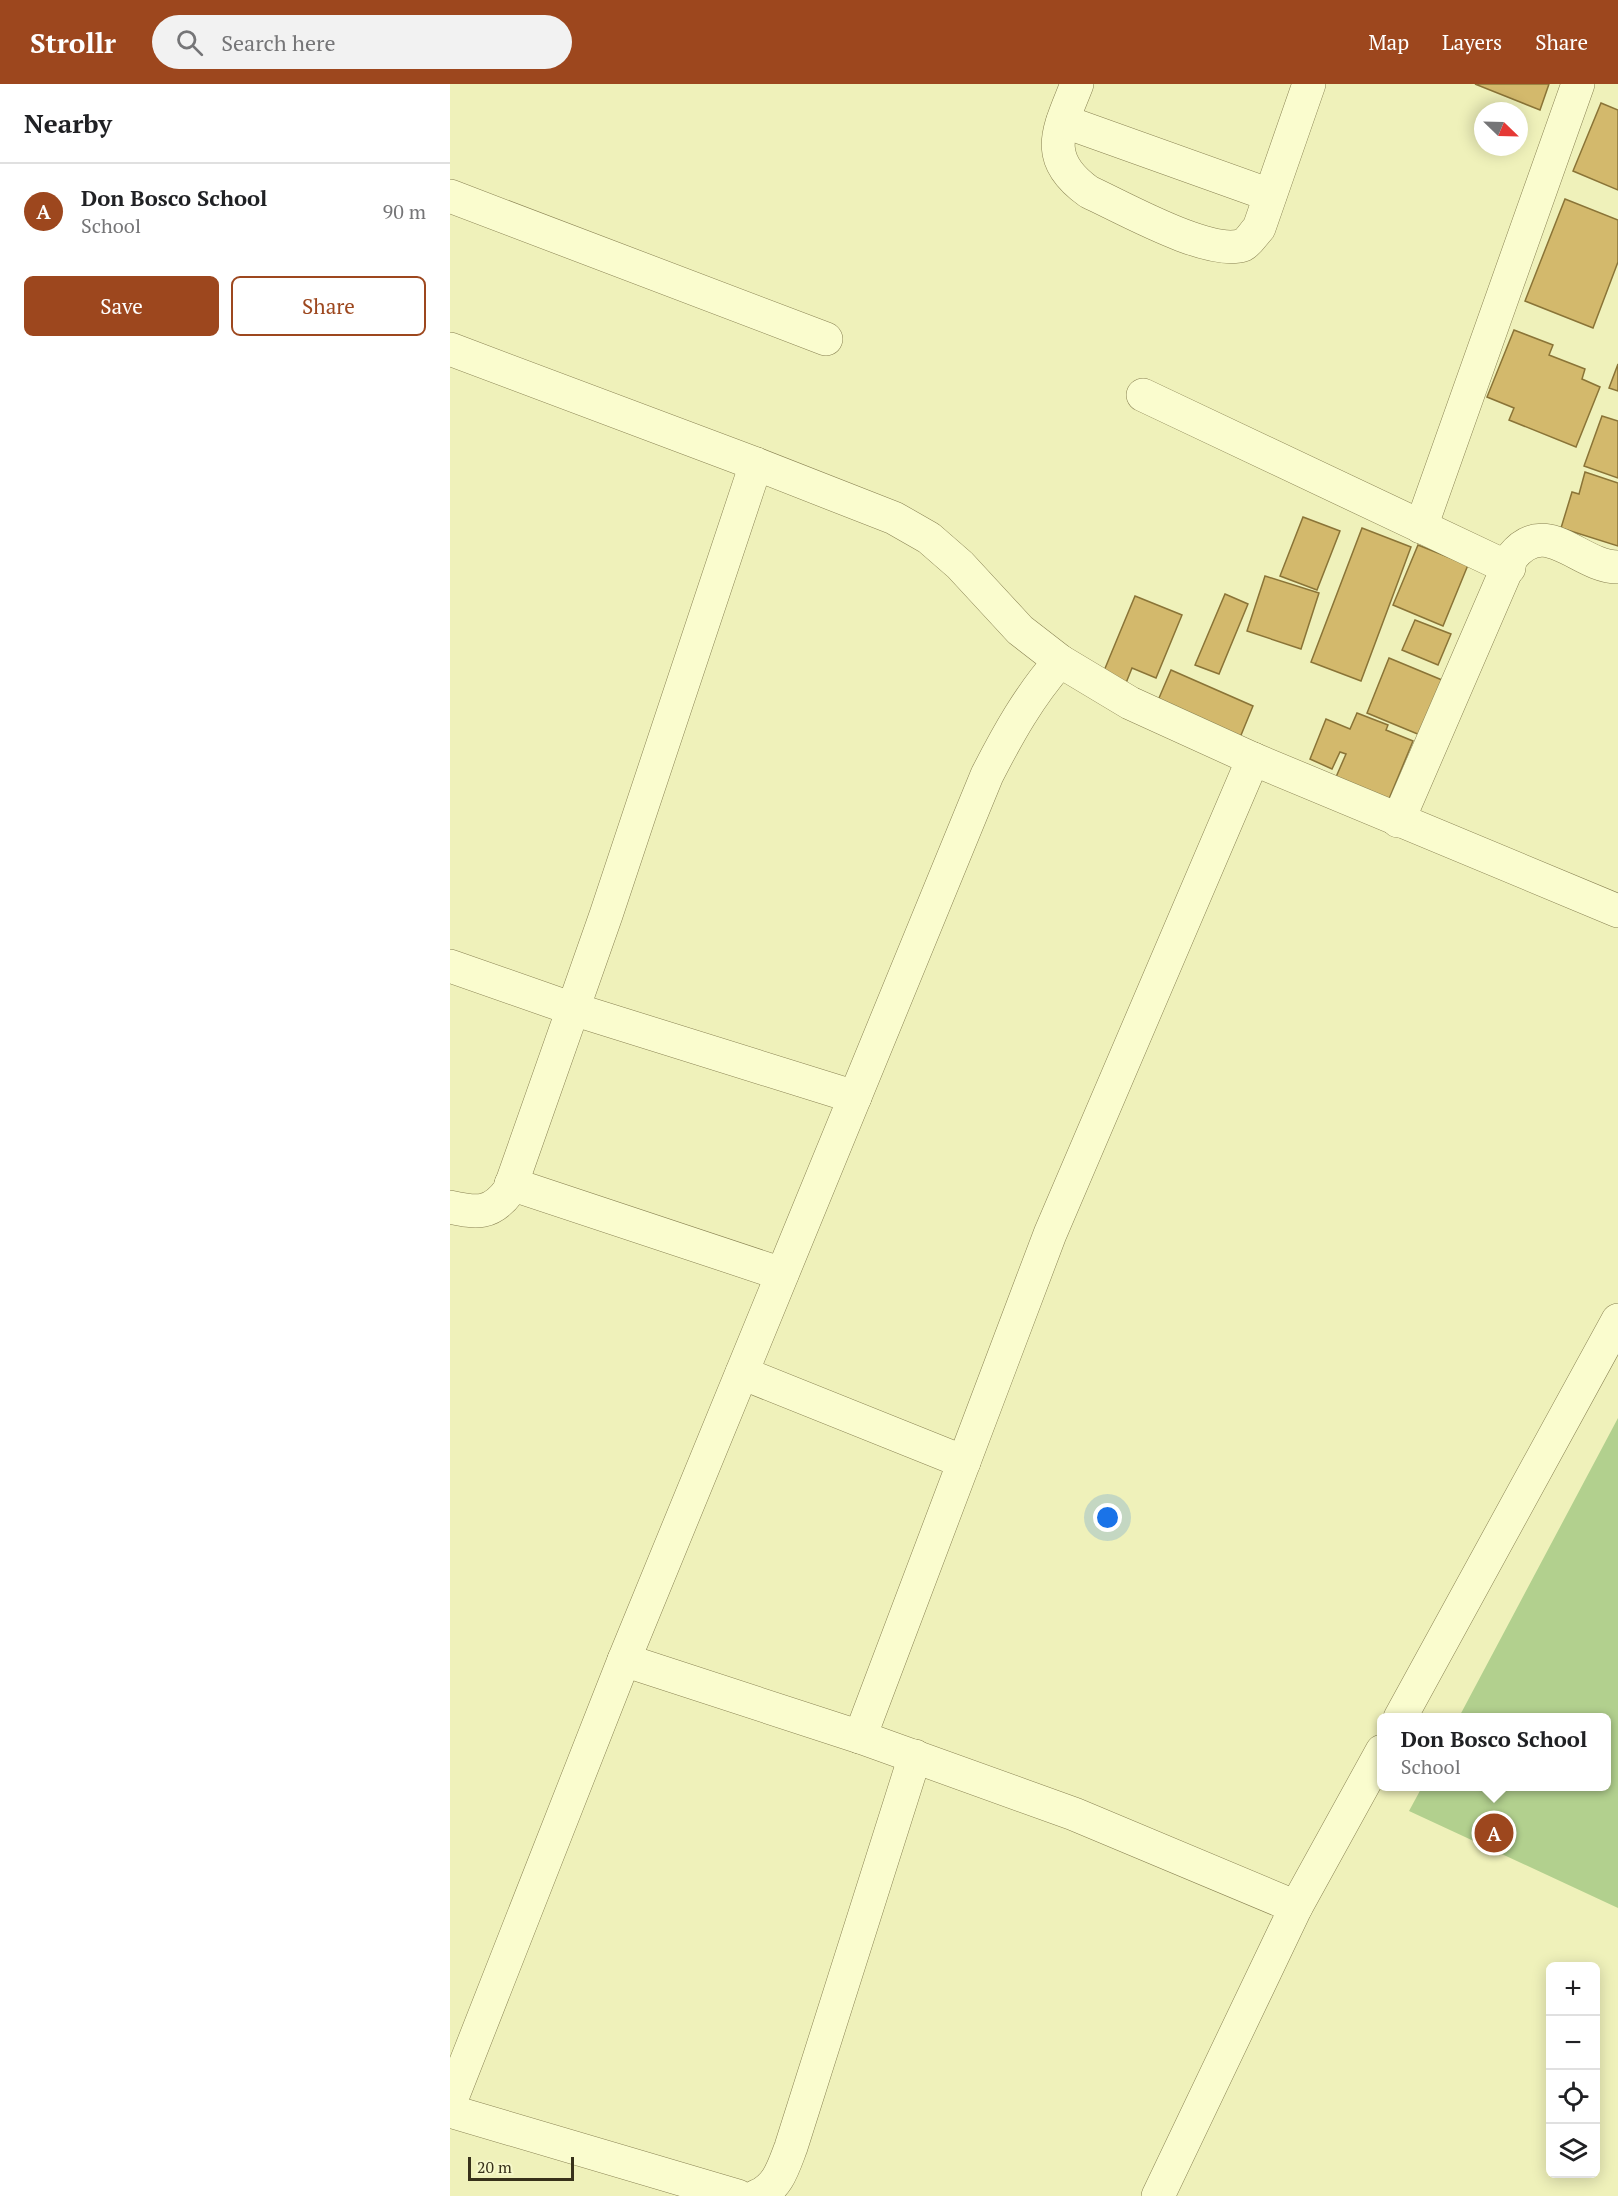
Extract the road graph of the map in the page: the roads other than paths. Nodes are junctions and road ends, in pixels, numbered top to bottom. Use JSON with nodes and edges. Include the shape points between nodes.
{"nodes":[{"id":1,"x":1077,"y":84,"type":"edge"},
{"id":2,"x":1309,"y":84,"type":"edge"},
{"id":3,"x":1578,"y":84,"type":"edge"},
{"id":4,"x":1063,"y":121,"type":"junction"},
{"id":5,"x":1270,"y":195,"type":"junction"},
{"id":6,"x":450,"y":196,"type":"edge"},
{"id":7,"x":826,"y":339,"type":"dead end"},
{"id":8,"x":450,"y":349,"type":"edge"},
{"id":9,"x":1143,"y":395,"type":"dead end"},
{"id":10,"x":756,"y":464,"type":"junction"},
{"id":11,"x":1421,"y":527,"type":"junction"},
{"id":12,"x":1618,"y":567,"type":"edge"},
{"id":13,"x":1509,"y":568,"type":"junction"},
{"id":14,"x":1060,"y":661,"type":"junction"},
{"id":15,"x":1252,"y":759,"type":"junction"},
{"id":16,"x":1398,"y":820,"type":"junction"},
{"id":17,"x":1618,"y":911,"type":"edge"},
{"id":18,"x":450,"y":966,"type":"edge"},
{"id":19,"x":573,"y":1009,"type":"junction"},
{"id":20,"x":855,"y":1097,"type":"junction"},
{"id":21,"x":511,"y":1184,"type":"junction"},
{"id":22,"x":450,"y":1207,"type":"edge"},
{"id":23,"x":782,"y":1274,"type":"junction"},
{"id":24,"x":1618,"y":1320,"type":"edge"},
{"id":25,"x":742,"y":1373,"type":"junction"},
{"id":26,"x":964,"y":1462,"type":"junction"},
{"id":27,"x":624,"y":1660,"type":"junction"},
{"id":28,"x":1403,"y":1713,"type":"edge"},
{"id":29,"x":860,"y":1737,"type":"junction"},
{"id":30,"x":915,"y":1756,"type":"junction"},
{"id":31,"x":1377,"y":1760,"type":"edge"},
{"id":32,"x":1296,"y":1907,"type":"junction"},
{"id":33,"x":450,"y":2103,"type":"edge"},
{"id":34,"x":450,"y":2111,"type":"edge"},
{"id":35,"x":738,"y":2196,"type":"edge"},
{"id":36,"x":757,"y":2196,"type":"edge"},
{"id":37,"x":1158,"y":2196,"type":"edge"}],
"edges":[{"from":1,"to":4,"type":"street"},
{"from":2,"to":5,"type":"street"},
{"from":3,"to":11,"type":"street"},
{"from":4,"to":5,"type":"street"},
{"from":4,"to":5,"type":"street","via":[[1058,141],[1060,165],[1073,181],[1198,242],[1225,248],[1246,244],[1259,228]]},
{"from":6,"to":7,"type":"street"},
{"from":8,"to":10,"type":"street"},
{"from":9,"to":11,"type":"street"},
{"from":10,"to":14,"type":"street","via":[[894,518],[929,538],[960,565],[1020,630]]},
{"from":10,"to":19,"type":"street"},
{"from":11,"to":13,"type":"street"},
{"from":12,"to":13,"type":"street","via":[[1537,540],[1519,548]]},
{"from":13,"to":16,"type":"street"},
{"from":14,"to":15,"type":"street","via":[[1130,703]]},
{"from":14,"to":20,"type":"street","via":[[1018,715],[987,775]]},
{"from":15,"to":16,"type":"street"},
{"from":15,"to":26,"type":"street","via":[[1050,1234]]},
{"from":16,"to":17,"type":"street"},
{"from":18,"to":19,"type":"street"},
{"from":19,"to":20,"type":"street"},
{"from":19,"to":21,"type":"street"},
{"from":20,"to":23,"type":"street"},
{"from":21,"to":22,"type":"street","via":[[492,1209]]},
{"from":21,"to":23,"type":"street"},
{"from":23,"to":25,"type":"street"},
{"from":24,"to":28,"type":"street"},
{"from":25,"to":26,"type":"street"},
{"from":25,"to":27,"type":"street"},
{"from":26,"to":29,"type":"street"},
{"from":27,"to":29,"type":"street"},
{"from":27,"to":33,"type":"street"},
{"from":29,"to":30,"type":"street"},
{"from":30,"to":32,"type":"street","via":[[1074,1814]]},
{"from":30,"to":36,"type":"street","via":[[791,2147],[778,2180]]},
{"from":31,"to":32,"type":"street"},
{"from":32,"to":37,"type":"street"},
{"from":34,"to":35,"type":"street"}]}
